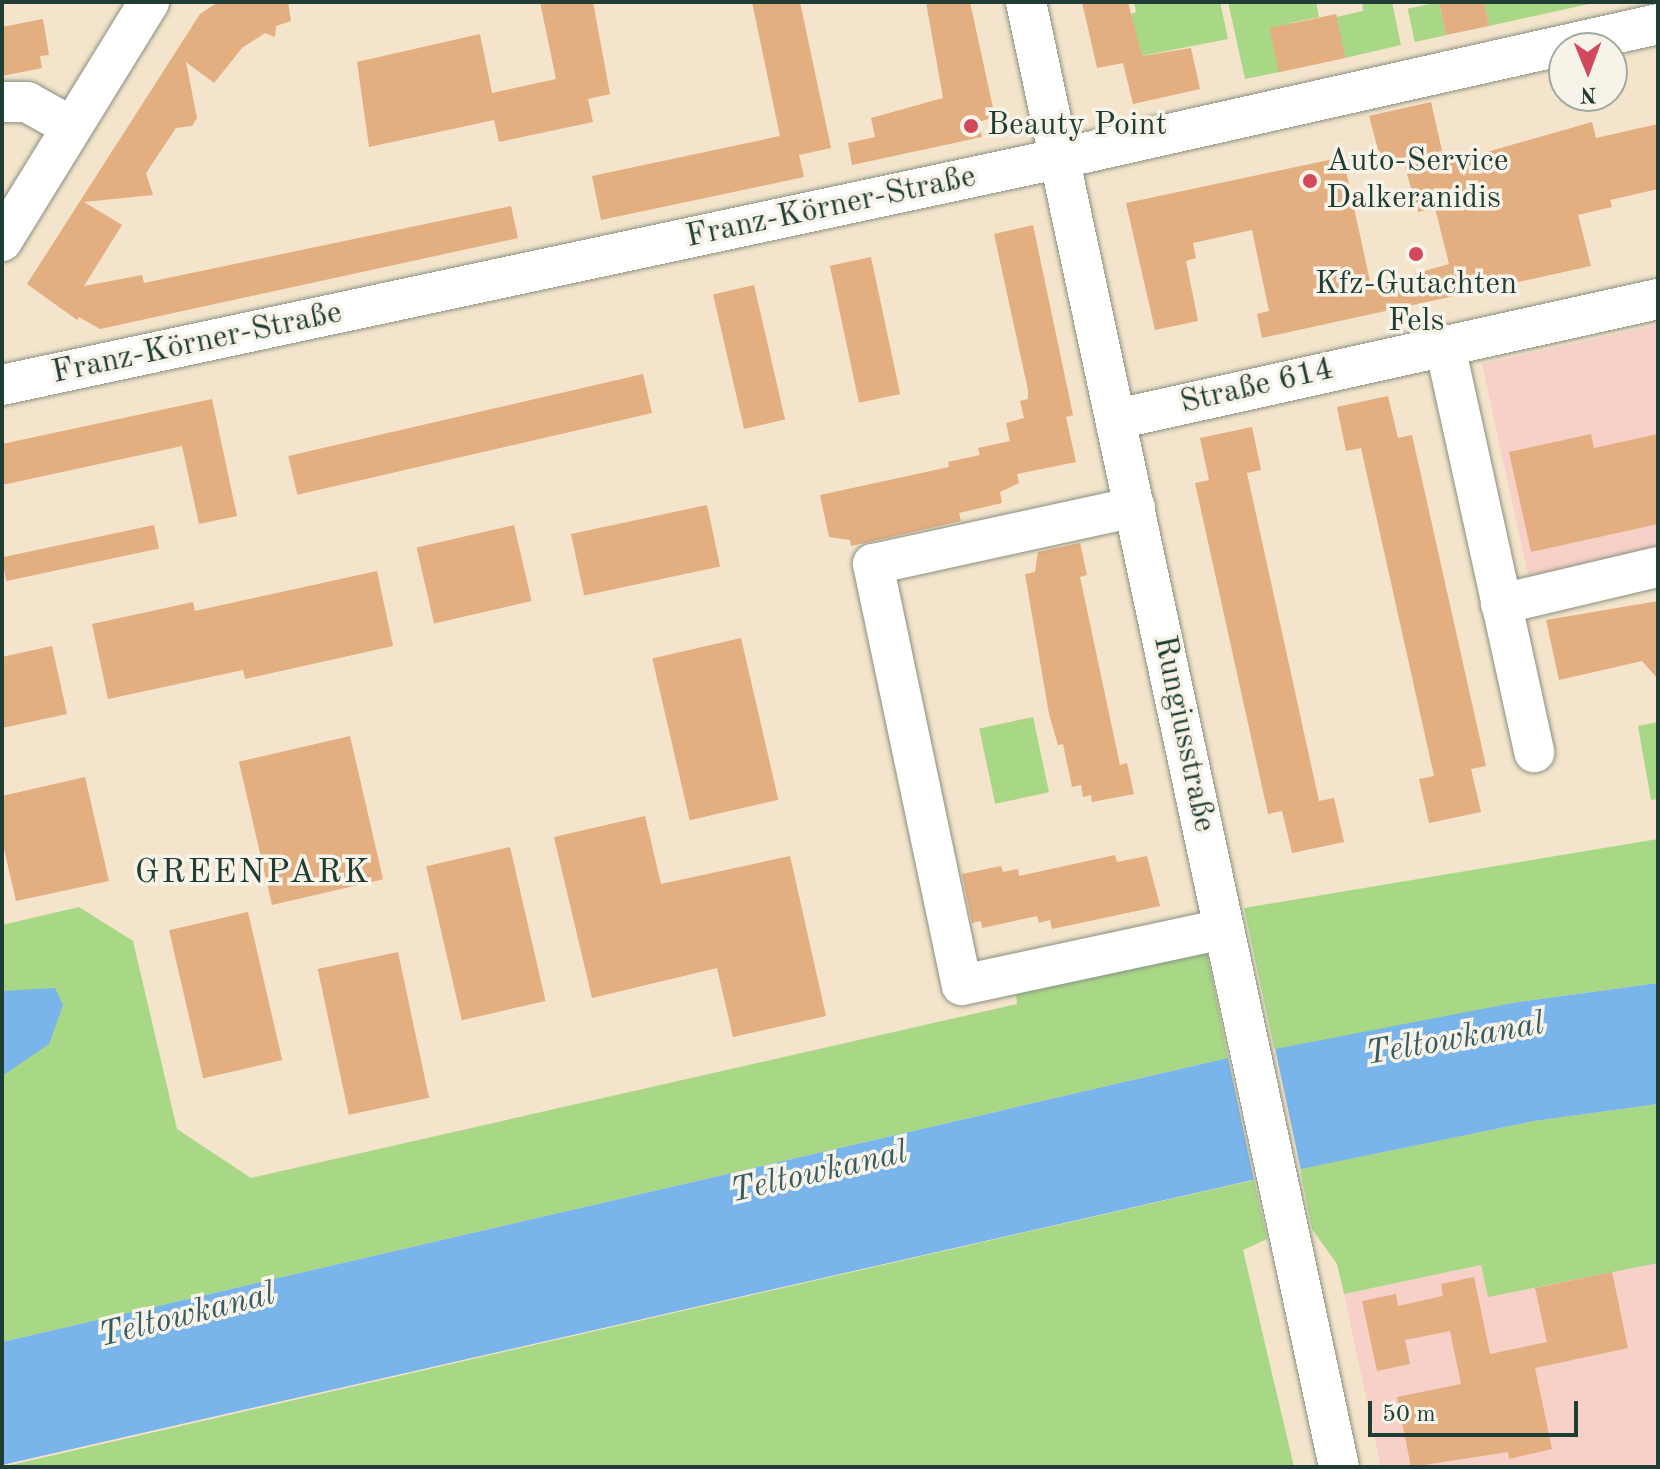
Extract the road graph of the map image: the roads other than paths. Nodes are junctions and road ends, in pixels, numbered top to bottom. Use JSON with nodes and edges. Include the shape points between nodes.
{"nodes":[{"id":1,"x":149,"y":2,"type":"edge"},
{"id":2,"x":1026,"y":2,"type":"edge"},
{"id":3,"x":1658,"y":24,"type":"edge"},
{"id":4,"x":2,"y":102,"type":"edge"},
{"id":5,"x":72,"y":127,"type":"junction"},
{"id":6,"x":1062,"y":158,"type":"junction"},
{"id":7,"x":2,"y":241,"type":"edge"},
{"id":8,"x":1658,"y":299,"type":"edge"},
{"id":9,"x":1445,"y":346,"type":"junction"},
{"id":10,"x":2,"y":385,"type":"edge"},
{"id":11,"x":1117,"y":419,"type":"junction"},
{"id":12,"x":1135,"y":507,"type":"junction"},
{"id":13,"x":1658,"y":567,"type":"edge"},
{"id":14,"x":1501,"y":604,"type":"junction"},
{"id":15,"x":1534,"y":752,"type":"dead end"},
{"id":16,"x":1224,"y":929,"type":"junction"},
{"id":17,"x":1339,"y":1467,"type":"edge"}],
"edges":[{"from":1,"to":5,"type":"street"},
{"from":2,"to":6,"type":"street","name":"Rungiusstraße"},
{"from":3,"to":6,"type":"street","name":"Franz-Körner-Straße"},
{"from":4,"to":5,"type":"street","via":[[27,102]]},
{"from":5,"to":7,"type":"street"},
{"from":6,"to":10,"type":"street","name":"Franz-Körner-Straße"},
{"from":6,"to":11,"type":"street","name":"Rungiusstraße"},
{"from":8,"to":9,"type":"street","name":"Straße 614"},
{"from":9,"to":11,"type":"street","name":"Straße 614"},
{"from":9,"to":14,"type":"street"},
{"from":11,"to":12,"type":"street","name":"Rungiusstraße"},
{"from":12,"to":16,"type":"street","name":"Rungiusstraße"},
{"from":12,"to":16,"type":"street","via":[[873,564],[962,985]]},
{"from":13,"to":14,"type":"street"},
{"from":14,"to":15,"type":"street"},
{"from":16,"to":17,"type":"street","name":"Rungiusstraße"}]}
